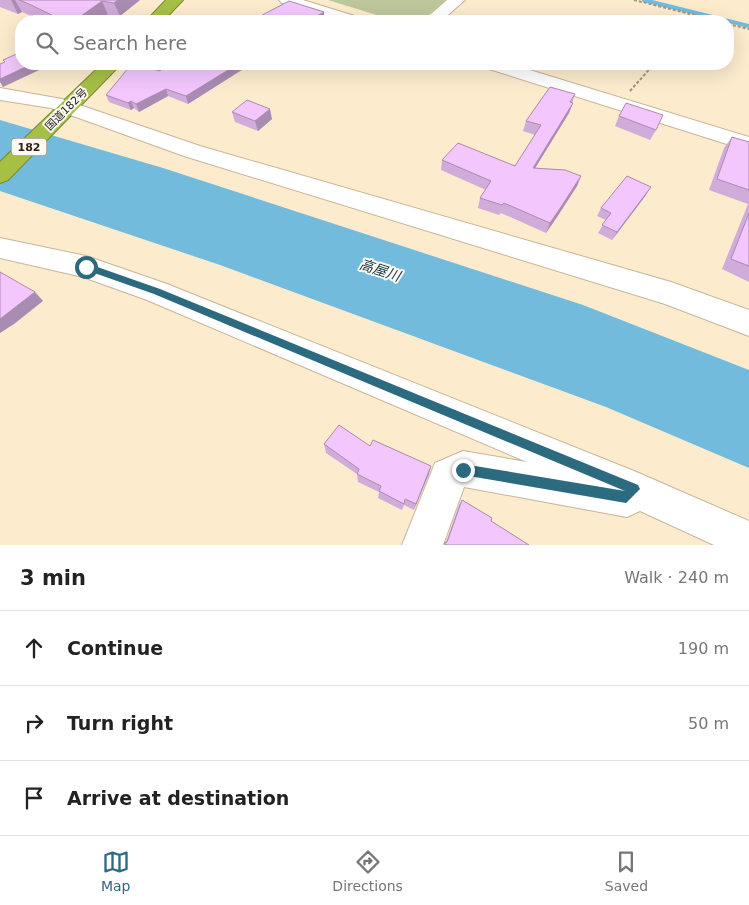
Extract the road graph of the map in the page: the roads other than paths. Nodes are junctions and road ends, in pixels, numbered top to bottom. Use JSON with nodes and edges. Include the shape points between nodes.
{"nodes":[{"id":1,"x":157,"y":0,"type":"edge"},
{"id":2,"x":175,"y":0,"type":"edge"},
{"id":3,"x":287,"y":0,"type":"edge"},
{"id":4,"x":457,"y":0,"type":"edge"},
{"id":5,"x":142,"y":15,"type":"edge"},
{"id":6,"x":160,"y":15,"type":"edge"},
{"id":7,"x":336,"y":15,"type":"edge"},
{"id":8,"x":438,"y":15,"type":"edge"},
{"id":9,"x":89,"y":70,"type":"edge"},
{"id":10,"x":105,"y":70,"type":"edge"},
{"id":11,"x":511,"y":70,"type":"edge"},
{"id":12,"x":0,"y":94,"type":"edge"},
{"id":13,"x":56,"y":111,"type":"junction"},
{"id":14,"x":749,"y":144,"type":"edge"},
{"id":15,"x":0,"y":156,"type":"edge"},
{"id":16,"x":0,"y":175,"type":"edge"},
{"id":17,"x":0,"y":248,"type":"edge"},
{"id":18,"x":749,"y":323,"type":"edge"},
{"id":19,"x":634,"y":489,"type":"junction"},
{"id":20,"x":720,"y":534,"type":"edge"},
{"id":21,"x":749,"y":541,"type":"edge"},
{"id":22,"x":422,"y":545,"type":"edge"}],
"edges":[{"from":1,"to":5,"type":"highway"},
{"from":2,"to":6,"type":"highway"},
{"from":3,"to":7,"type":"street"},
{"from":4,"to":8,"type":"street"},
{"from":9,"to":13,"type":"highway","name":"国道182号","number":"182"},
{"from":10,"to":13,"type":"highway","name":"国道182号","number":"182"},
{"from":11,"to":14,"type":"street"},
{"from":12,"to":13,"type":"street"},
{"from":13,"to":15,"type":"highway","name":"国道182号","number":"182"},
{"from":13,"to":16,"type":"highway","name":"国道182号","number":"182"},
{"from":13,"to":18,"type":"street","via":[[671,294]]},
{"from":17,"to":19,"type":"street","via":[[86,267],[157,292]]},
{"from":19,"to":20,"type":"street"},
{"from":19,"to":22,"type":"street","via":[[626,498],[463,470],[448,476]]},
{"from":20,"to":21,"type":"street"}]}
